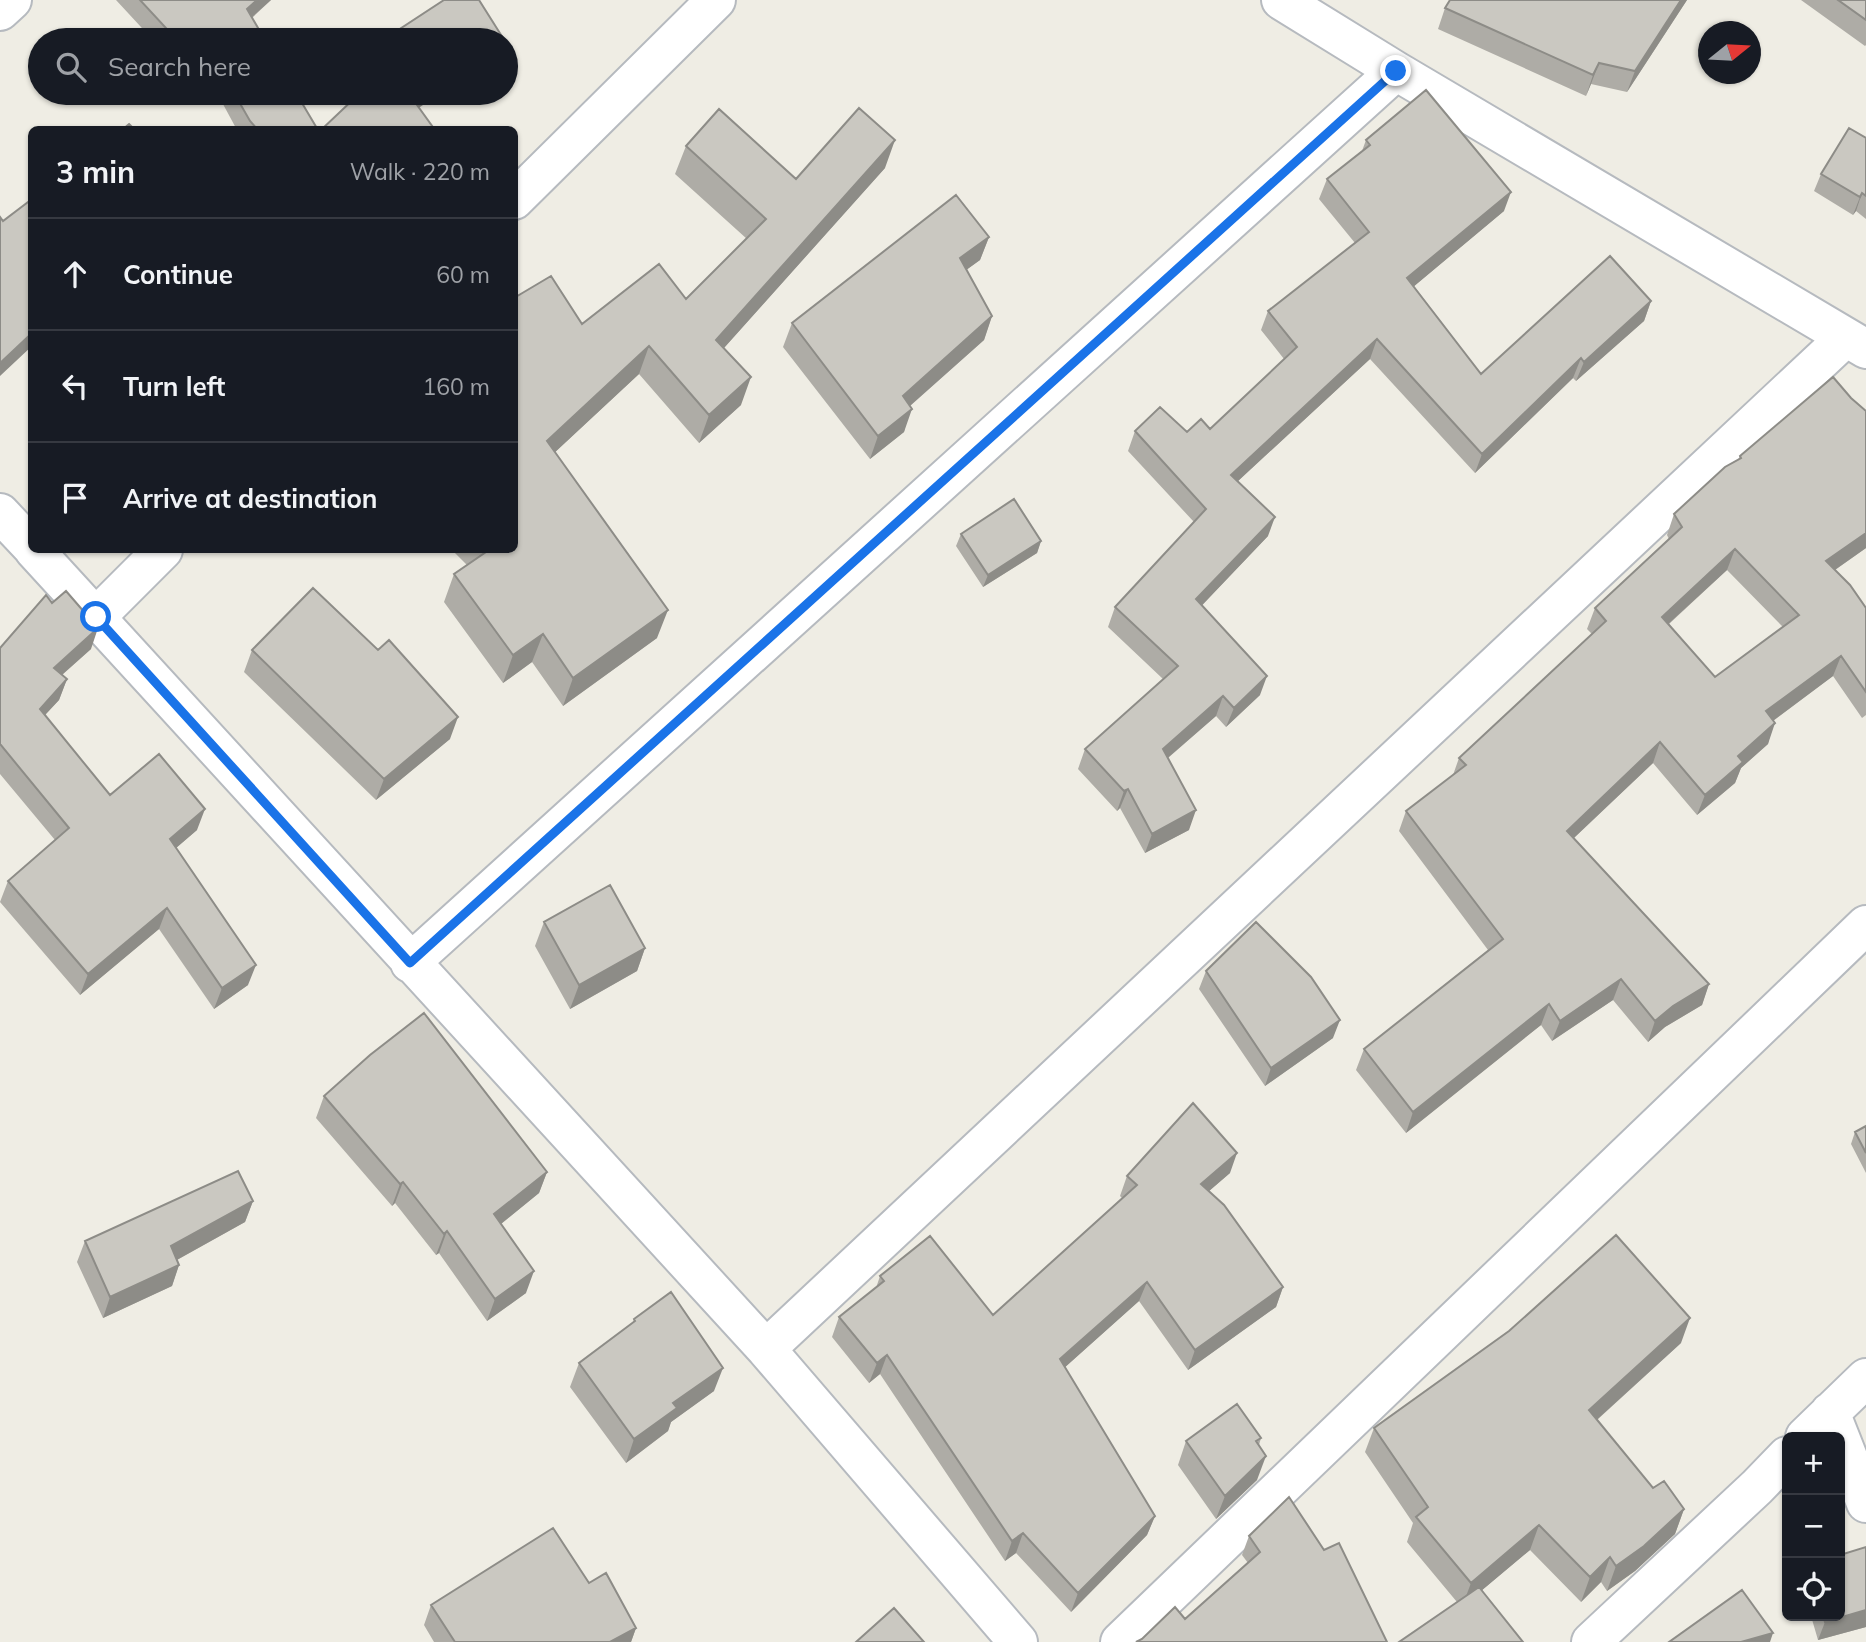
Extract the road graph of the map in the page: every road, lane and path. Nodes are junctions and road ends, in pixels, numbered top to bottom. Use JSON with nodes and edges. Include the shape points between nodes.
{"nodes":[{"id":1,"x":12,"y":0,"type":"edge"},
{"id":2,"x":716,"y":0,"type":"edge"},
{"id":3,"x":1281,"y":0,"type":"edge"},
{"id":4,"x":0,"y":11,"type":"edge"},
{"id":5,"x":1396,"y":71,"type":"junction"},
{"id":6,"x":518,"y":197,"type":"edge"},
{"id":7,"x":1856,"y":344,"type":"edge"},
{"id":8,"x":0,"y":513,"type":"edge"},
{"id":9,"x":28,"y":543,"type":"edge"},
{"id":10,"x":38,"y":553,"type":"edge"},
{"id":11,"x":160,"y":553,"type":"edge"},
{"id":12,"x":96,"y":617,"type":"junction"},
{"id":13,"x":1866,"y":925,"type":"edge"},
{"id":14,"x":410,"y":963,"type":"junction"},
{"id":15,"x":766,"y":1349,"type":"junction"},
{"id":16,"x":1866,"y":1378,"type":"edge"},
{"id":17,"x":1817,"y":1424,"type":"edge"},
{"id":18,"x":1782,"y":1461,"type":"edge"},
{"id":19,"x":1866,"y":1503,"type":"edge"},
{"id":20,"x":1018,"y":1642,"type":"edge"},
{"id":21,"x":1120,"y":1642,"type":"edge"},
{"id":22,"x":1591,"y":1642,"type":"edge"}],
"edges":[{"from":1,"to":4,"type":"street"},
{"from":2,"to":6,"type":"street"},
{"from":3,"to":5,"type":"street"},
{"from":5,"to":7,"type":"street"},
{"from":5,"to":14,"type":"street"},
{"from":7,"to":15,"type":"street"},
{"from":8,"to":9,"type":"street"},
{"from":10,"to":12,"type":"street"},
{"from":11,"to":12,"type":"street"},
{"from":12,"to":14,"type":"street"},
{"from":13,"to":21,"type":"street"},
{"from":14,"to":15,"type":"street"},
{"from":15,"to":20,"type":"street"},
{"from":16,"to":17,"type":"street"},
{"from":17,"to":19,"type":"street"},
{"from":18,"to":22,"type":"street"}]}
